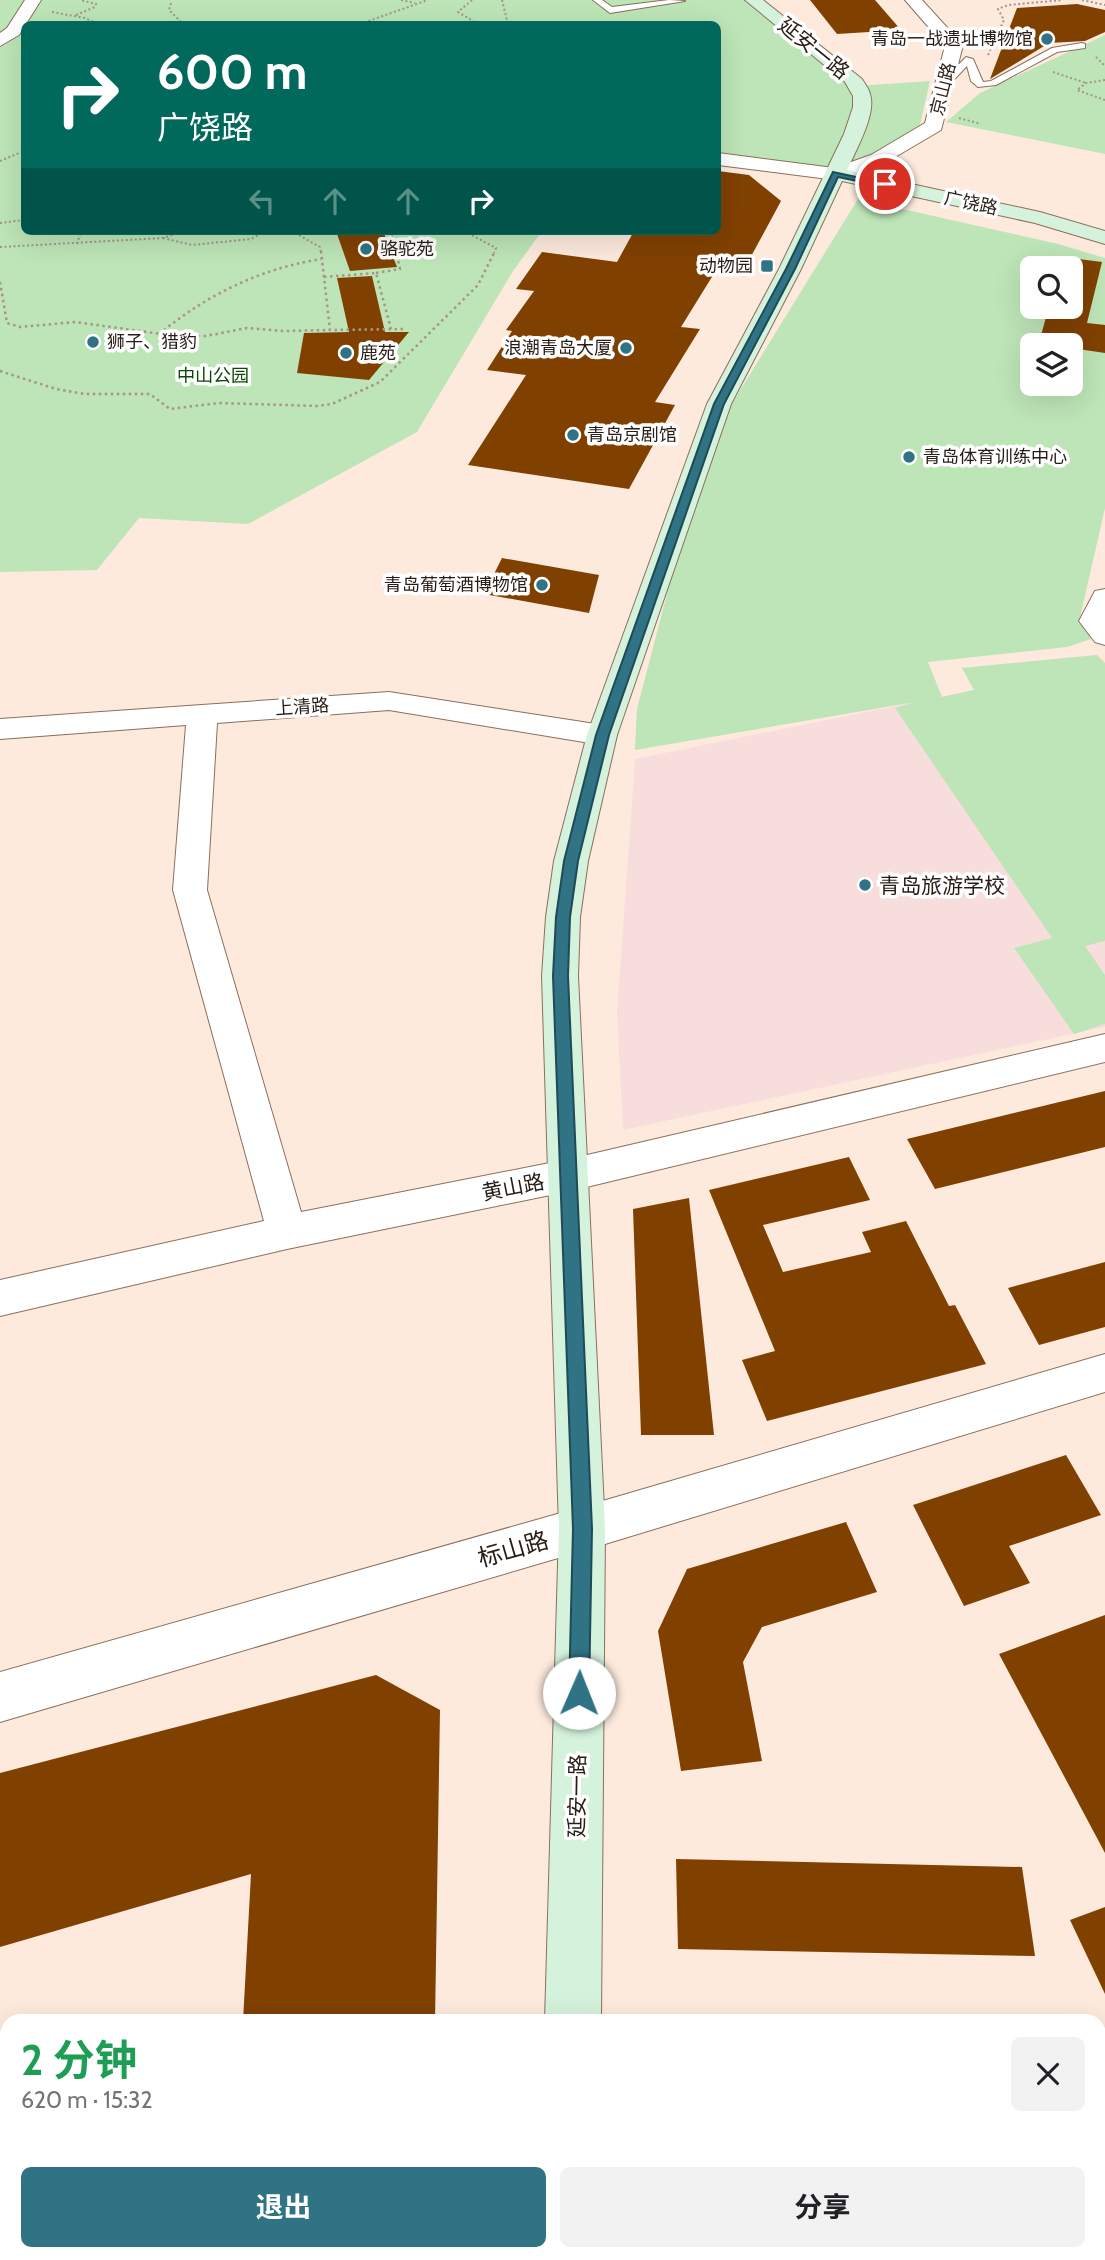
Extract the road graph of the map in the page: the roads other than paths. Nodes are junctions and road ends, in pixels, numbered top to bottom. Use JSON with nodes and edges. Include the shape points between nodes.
{"nodes":[{"id":1,"x":597,"y":0,"type":"edge"},
{"id":2,"x":680,"y":0,"type":"edge"},
{"id":3,"x":753,"y":0,"type":"edge"},
{"id":4,"x":913,"y":0,"type":"edge"},
{"id":5,"x":31,"y":4,"type":"edge"},
{"id":6,"x":0,"y":41,"type":"edge"},
{"id":7,"x":1082,"y":46,"type":"dead end"},
{"id":8,"x":943,"y":86,"type":"junction"},
{"id":9,"x":721,"y":159,"type":"edge"},
{"id":10,"x":836,"y":174,"type":"junction"},
{"id":11,"x":1105,"y":238,"type":"edge"},
{"id":12,"x":1105,"y":597,"type":"edge"},
{"id":13,"x":1105,"y":636,"type":"edge"},
{"id":14,"x":202,"y":713,"type":"junction"},
{"id":15,"x":0,"y":729,"type":"edge"},
{"id":16,"x":602,"y":735,"type":"junction"},
{"id":17,"x":1105,"y":1048,"type":"edge"},
{"id":18,"x":569,"y":1175,"type":"junction"},
{"id":19,"x":287,"y":1232,"type":"junction"},
{"id":20,"x":0,"y":1298,"type":"edge"},
{"id":21,"x":1105,"y":1373,"type":"edge"},
{"id":22,"x":582,"y":1529,"type":"junction"},
{"id":23,"x":0,"y":1697,"type":"edge"},
{"id":24,"x":573,"y":2014,"type":"edge"}],
"edges":[{"from":1,"to":2,"type":"lane","via":[[610,10]]},
{"from":3,"to":10,"type":"main road","name":"延安一路","via":[[859,87],[862,107]]},
{"from":4,"to":8,"type":"street","name":"京山路","via":[[954,45]]},
{"from":5,"to":6,"type":"street","via":[[13,31]]},
{"from":7,"to":8,"type":"lane","via":[[1055,50],[981,85],[969,59]]},
{"from":8,"to":10,"type":"street","name":"京山路","via":[[934,126],[878,159]]},
{"from":9,"to":10,"type":"street"},
{"from":10,"to":11,"type":"main road","name":"广饶路","via":[[1040,218]]},
{"from":10,"to":16,"type":"main road","name":"延安一路","via":[[719,404]]},
{"from":12,"to":13,"type":"street","via":[[1093,621]]},
{"from":14,"to":15,"type":"street","name":"上清路"},
{"from":14,"to":16,"type":"street","name":"上清路","via":[[389,701]]},
{"from":14,"to":19,"type":"street","via":[[190,890]]},
{"from":16,"to":18,"type":"main road","name":"延安一路","via":[[571,861],[563,917]]},
{"from":17,"to":18,"type":"street","name":"黄山路"},
{"from":18,"to":19,"type":"street","name":"黄山路"},
{"from":18,"to":22,"type":"main road","name":"延安一路"},
{"from":19,"to":20,"type":"street","name":"黄山路"},
{"from":21,"to":22,"type":"street","name":"标山路"},
{"from":22,"to":23,"type":"street","name":"标山路"},
{"from":22,"to":24,"type":"main road","name":"延安一路"}]}
